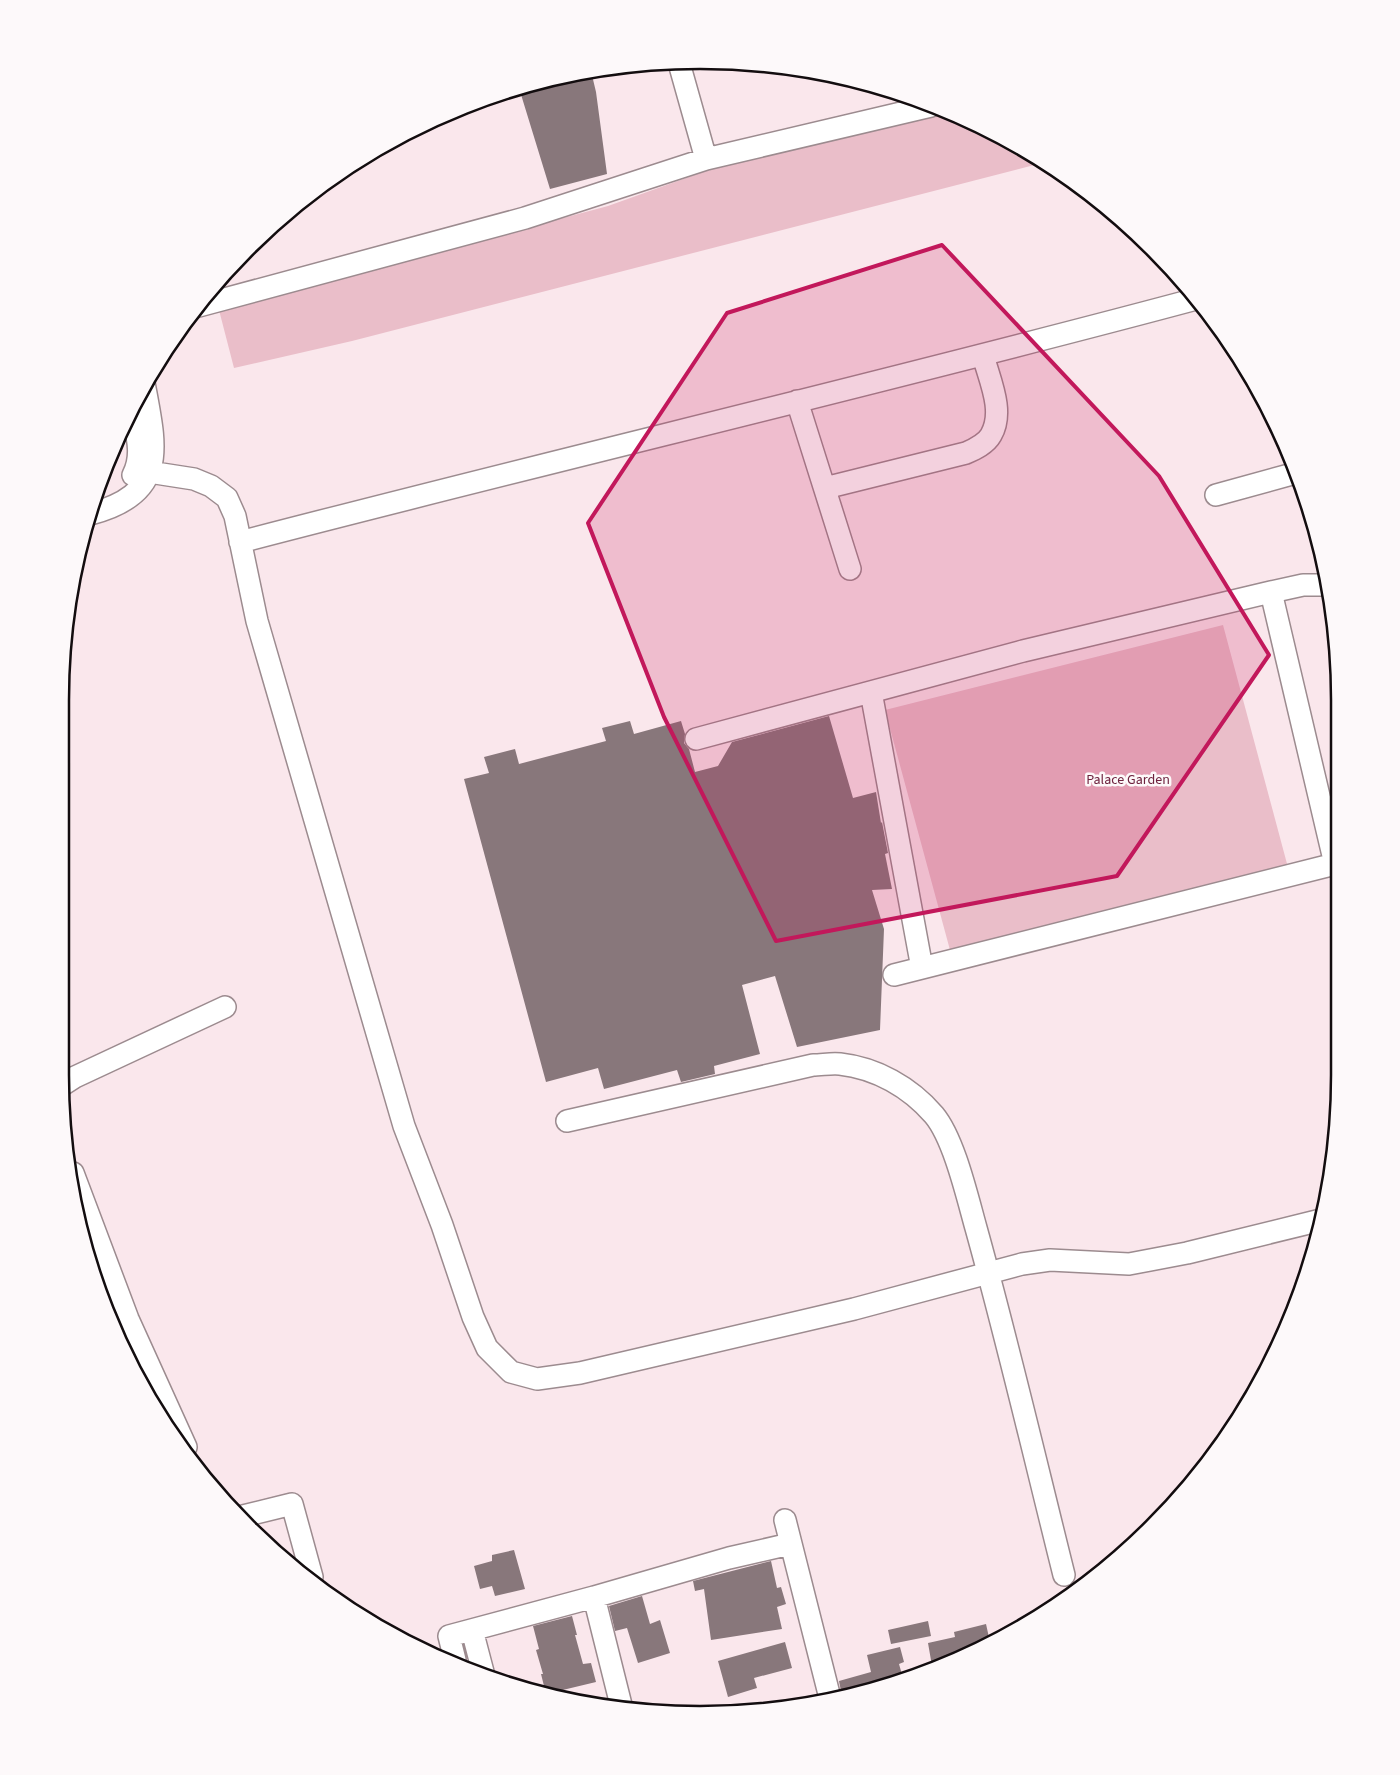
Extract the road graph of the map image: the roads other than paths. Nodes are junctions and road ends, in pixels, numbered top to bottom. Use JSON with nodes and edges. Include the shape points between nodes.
{"nodes":[{"id":1,"x":681,"y":69,"type":"edge"},
{"id":2,"x":920,"y":109,"type":"edge"},
{"id":3,"x":706,"y":159,"type":"junction"},
{"id":4,"x":1189,"y":301,"type":"edge"},
{"id":5,"x":209,"y":303,"type":"edge"},
{"id":6,"x":983,"y":355,"type":"junction"},
{"id":7,"x":146,"y":397,"type":"edge"},
{"id":8,"x":797,"y":401,"type":"junction"},
{"id":9,"x":134,"y":421,"type":"edge"},
{"id":10,"x":150,"y":472,"type":"junction"},
{"id":11,"x":1289,"y":474,"type":"edge"},
{"id":12,"x":825,"y":488,"type":"junction"},
{"id":13,"x":1216,"y":494,"type":"dead end"},
{"id":14,"x":103,"y":495,"type":"edge"},
{"id":15,"x":98,"y":512,"type":"edge"},
{"id":16,"x":240,"y":542,"type":"junction"},
{"id":17,"x":850,"y":569,"type":"dead end"},
{"id":18,"x":1320,"y":585,"type":"edge"},
{"id":19,"x":1271,"y":592,"type":"junction"},
{"id":20,"x":871,"y":692,"type":"junction"},
{"id":21,"x":696,"y":739,"type":"dead end"},
{"id":22,"x":1331,"y":839,"type":"edge"},
{"id":23,"x":1331,"y":866,"type":"edge"},
{"id":24,"x":922,"y":968,"type":"junction"},
{"id":25,"x":894,"y":974,"type":"dead end"},
{"id":26,"x":225,"y":1007,"type":"dead end"},
{"id":27,"x":69,"y":1081,"type":"edge"},
{"id":28,"x":567,"y":1121,"type":"dead end"},
{"id":29,"x":80,"y":1191,"type":"edge"},
{"id":30,"x":1314,"y":1222,"type":"edge"},
{"id":31,"x":989,"y":1273,"type":"junction"},
{"id":32,"x":178,"y":1430,"type":"edge"},
{"id":33,"x":248,"y":1515,"type":"edge"},
{"id":34,"x":785,"y":1520,"type":"dead end"},
{"id":35,"x":790,"y":1544,"type":"junction"},
{"id":36,"x":311,"y":1572,"type":"edge"},
{"id":37,"x":1064,"y":1575,"type":"dead end"},
{"id":38,"x":594,"y":1597,"type":"junction"},
{"id":39,"x":472,"y":1630,"type":"junction"},
{"id":40,"x":454,"y":1656,"type":"edge"},
{"id":41,"x":483,"y":1668,"type":"edge"},
{"id":42,"x":829,"y":1693,"type":"edge"},
{"id":43,"x":620,"y":1701,"type":"edge"}],
"edges":[{"from":1,"to":3,"type":"street"},
{"from":2,"to":3,"type":"street"},
{"from":3,"to":5,"type":"street","via":[[525,218]]},
{"from":4,"to":6,"type":"street"},
{"from":6,"to":8,"type":"street"},
{"from":6,"to":12,"type":"street","via":[[996,405],[996,421],[991,436],[981,446],[966,453]]},
{"from":7,"to":10,"type":"street","via":[[154,453]]},
{"from":8,"to":12,"type":"street"},
{"from":8,"to":16,"type":"street"},
{"from":9,"to":14,"type":"street","via":[[140,451],[138,466],[120,489]]},
{"from":10,"to":15,"type":"street","via":[[140,488],[126,500]]},
{"from":10,"to":16,"type":"street","via":[[194,480],[211,486],[227,498],[235,516]]},
{"from":11,"to":13,"type":"street"},
{"from":12,"to":17,"type":"street"},
{"from":16,"to":31,"type":"street","via":[[257,621],[404,1126],[473,1317],[487,1348],[511,1372],[537,1379],[580,1373],[854,1309]]},
{"from":18,"to":19,"type":"street"},
{"from":19,"to":20,"type":"street","via":[[1023,651]]},
{"from":19,"to":22,"type":"street"},
{"from":20,"to":21,"type":"street"},
{"from":20,"to":24,"type":"street"},
{"from":23,"to":24,"type":"street"},
{"from":24,"to":25,"type":"street"},
{"from":26,"to":27,"type":"street"},
{"from":28,"to":31,"type":"street","via":[[813,1065],[839,1064],[861,1068],[888,1078],[912,1094],[934,1116],[944,1132],[959,1168]]},
{"from":29,"to":32,"type":"street","via":[[128,1319]]},
{"from":30,"to":31,"type":"street","via":[[1129,1264],[1050,1260]]},
{"from":31,"to":37,"type":"street"},
{"from":33,"to":36,"type":"street","via":[[292,1504]]},
{"from":34,"to":35,"type":"street"},
{"from":35,"to":38,"type":"street"},
{"from":35,"to":42,"type":"street"},
{"from":38,"to":39,"type":"street"},
{"from":38,"to":43,"type":"street"},
{"from":39,"to":40,"type":"street","via":[[449,1636]]},
{"from":39,"to":41,"type":"street"}]}
